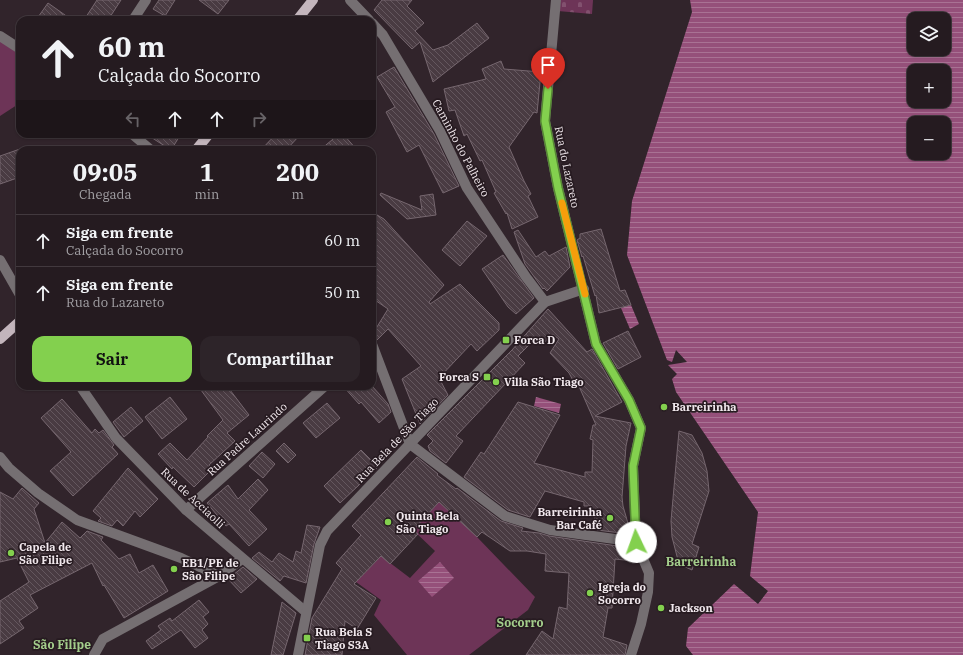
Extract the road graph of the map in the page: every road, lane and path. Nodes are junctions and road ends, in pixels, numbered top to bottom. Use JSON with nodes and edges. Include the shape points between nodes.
{"nodes":[{"id":1,"x":146,"y":0,"type":"edge"},
{"id":2,"x":313,"y":0,"type":"edge"},
{"id":3,"x":350,"y":0,"type":"edge"},
{"id":4,"x":556,"y":0,"type":"edge"},
{"id":5,"x":136,"y":16,"type":"edge"},
{"id":6,"x":300,"y":16,"type":"edge"},
{"id":7,"x":365,"y":16,"type":"edge"},
{"id":8,"x":376,"y":27,"type":"edge"},
{"id":9,"x":0,"y":36,"type":"edge"},
{"id":10,"x":16,"y":46,"type":"edge"},
{"id":11,"x":137,"y":138,"type":"edge"},
{"id":12,"x":206,"y":138,"type":"edge"},
{"id":13,"x":146,"y":146,"type":"edge"},
{"id":14,"x":199,"y":146,"type":"edge"},
{"id":15,"x":0,"y":260,"type":"edge"},
{"id":16,"x":16,"y":288,"type":"edge"},
{"id":17,"x":584,"y":289,"type":"junction"},
{"id":18,"x":545,"y":302,"type":"junction"},
{"id":19,"x":16,"y":325,"type":"edge"},
{"id":20,"x":0,"y":339,"type":"edge"},
{"id":21,"x":376,"y":355,"type":"edge"},
{"id":22,"x":83,"y":390,"type":"edge"},
{"id":23,"x":321,"y":390,"type":"edge"},
{"id":24,"x":410,"y":444,"type":"junction"},
{"id":25,"x":0,"y":457,"type":"edge"},
{"id":26,"x":186,"y":510,"type":"junction"},
{"id":27,"x":636,"y":542,"type":"junction"},
{"id":28,"x":242,"y":559,"type":"junction"},
{"id":29,"x":219,"y":576,"type":"junction"},
{"id":30,"x":306,"y":612,"type":"junction"},
{"id":31,"x":94,"y":655,"type":"edge"},
{"id":32,"x":298,"y":655,"type":"edge"},
{"id":33,"x":631,"y":655,"type":"edge"}],
"edges":[{"from":1,"to":5,"type":"street"},
{"from":2,"to":6,"type":"main road"},
{"from":3,"to":7,"type":"street"},
{"from":4,"to":17,"type":"street","name":"Rua do Lazareto","via":[[545,121],[558,188]]},
{"from":8,"to":18,"type":"street","name":"Caminho do Palheiro","via":[[440,131],[467,188]]},
{"from":9,"to":10,"type":"street"},
{"from":11,"to":13,"type":"street"},
{"from":12,"to":14,"type":"main road"},
{"from":15,"to":16,"type":"street"},
{"from":17,"to":18,"type":"street","name":"Rua Bela de São Tiago"},
{"from":17,"to":27,"type":"street","name":"Rua do Lazareto","via":[[596,344],[629,400],[641,428],[633,466]]},
{"from":18,"to":24,"type":"street","name":"Rua Bela de São Tiago"},
{"from":19,"to":20,"type":"main road"},
{"from":21,"to":24,"type":"street"},
{"from":22,"to":26,"type":"street","name":"Rua de Acciaolli","via":[[116,438]]},
{"from":23,"to":26,"type":"street","name":"Rua Padre Laurindo"},
{"from":24,"to":27,"type":"street","via":[[505,516],[550,530]]},
{"from":24,"to":30,"type":"street","name":"Rua Bela de São Tiago","via":[[327,531],[320,545]]},
{"from":25,"to":29,"type":"street","via":[[38,493],[77,520],[181,558]]},
{"from":26,"to":28,"type":"street","name":"Rua de Acciaolli"},
{"from":27,"to":33,"type":"street","via":[[649,573],[641,624]]},
{"from":28,"to":29,"type":"street"},
{"from":28,"to":30,"type":"street","name":"Rua de Acciaolli"},
{"from":29,"to":31,"type":"street","via":[[103,639]]},
{"from":30,"to":32,"type":"street","name":"Rua Bela de São Tiago"}]}
